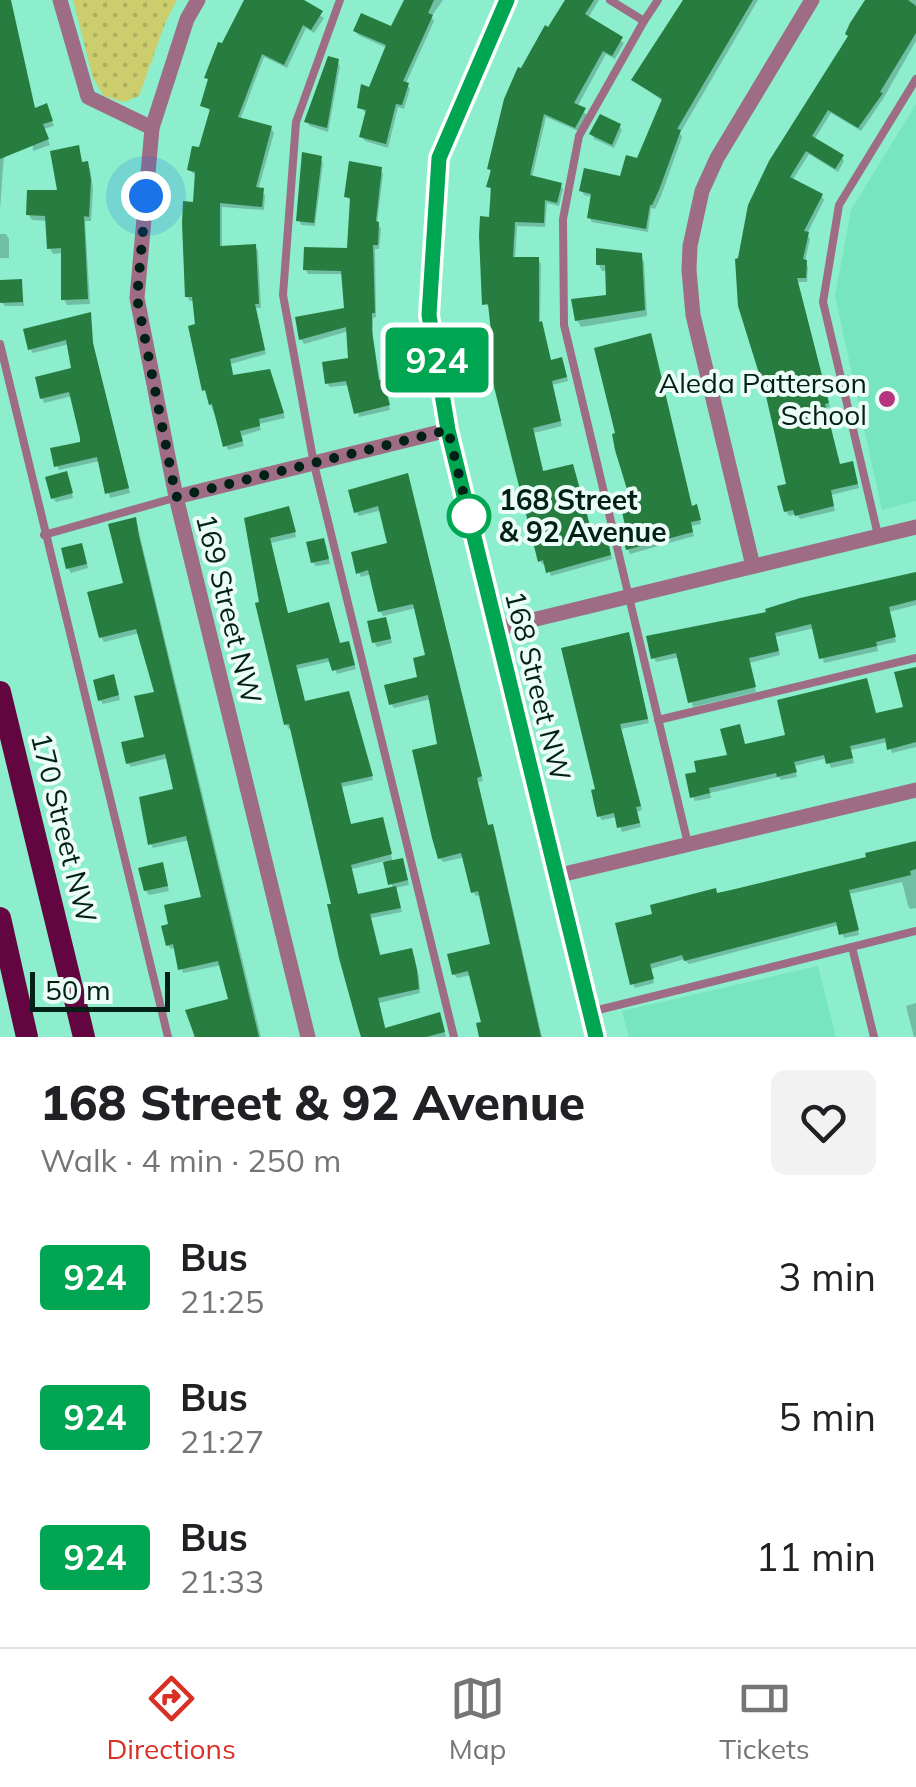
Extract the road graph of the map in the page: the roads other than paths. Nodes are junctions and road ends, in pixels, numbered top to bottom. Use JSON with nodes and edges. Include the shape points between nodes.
{"nodes":[{"id":1,"x":60,"y":0,"type":"edge"},
{"id":2,"x":198,"y":0,"type":"edge"},
{"id":3,"x":340,"y":0,"type":"edge"},
{"id":4,"x":507,"y":0,"type":"edge"},
{"id":5,"x":610,"y":0,"type":"edge"},
{"id":6,"x":658,"y":0,"type":"edge"},
{"id":7,"x":812,"y":0,"type":"edge"},
{"id":8,"x":644,"y":22,"type":"junction"},
{"id":9,"x":916,"y":79,"type":"edge"},
{"id":10,"x":152,"y":128,"type":"junction"},
{"id":11,"x":0,"y":344,"type":"edge"},
{"id":12,"x":448,"y":430,"type":"junction"},
{"id":13,"x":314,"y":464,"type":"junction"},
{"id":14,"x":176,"y":497,"type":"junction"},
{"id":15,"x":916,"y":527,"type":"edge"},
{"id":16,"x":44,"y":535,"type":"junction"},
{"id":17,"x":879,"y":536,"type":"junction"},
{"id":18,"x":754,"y":566,"type":"junction"},
{"id":19,"x":629,"y":596,"type":"junction"},
{"id":20,"x":495,"y":629,"type":"junction"},
{"id":21,"x":916,"y":658,"type":"edge"},
{"id":22,"x":0,"y":692,"type":"edge"},
{"id":23,"x":658,"y":720,"type":"junction"},
{"id":24,"x":916,"y":790,"type":"edge"},
{"id":25,"x":688,"y":844,"type":"junction"},
{"id":26,"x":556,"y":876,"type":"junction"},
{"id":27,"x":0,"y":918,"type":"edge"},
{"id":28,"x":916,"y":931,"type":"edge"},
{"id":29,"x":852,"y":947,"type":"junction"},
{"id":30,"x":590,"y":1012,"type":"junction"},
{"id":31,"x":28,"y":1037,"type":"edge"},
{"id":32,"x":84,"y":1037,"type":"edge"},
{"id":33,"x":168,"y":1037,"type":"edge"},
{"id":34,"x":308,"y":1037,"type":"edge"},
{"id":35,"x":454,"y":1037,"type":"edge"},
{"id":36,"x":596,"y":1037,"type":"edge"},
{"id":37,"x":874,"y":1037,"type":"edge"}],
"edges":[{"from":1,"to":10,"type":"street","via":[[88,97]]},
{"from":2,"to":10,"type":"street","name":"169 Street NW"},
{"from":3,"to":13,"type":"lane","via":[[296,122],[283,295]]},
{"from":4,"to":12,"type":"street","name":"168 Street NW","via":[[439,158],[429,315]]},
{"from":5,"to":8,"type":"lane"},
{"from":6,"to":8,"type":"lane"},
{"from":7,"to":18,"type":"street","via":[[717,158],[690,246],[693,315]]},
{"from":8,"to":19,"type":"lane","via":[[578,136],[563,220],[564,325]]},
{"from":9,"to":17,"type":"lane","via":[[839,206],[823,302]]},
{"from":10,"to":14,"type":"street","name":"169 Street NW","via":[[137,298]]},
{"from":11,"to":16,"type":"lane"},
{"from":12,"to":13,"type":"street"},
{"from":12,"to":20,"type":"street","name":"168 Street NW"},
{"from":13,"to":14,"type":"street"},
{"from":13,"to":35,"type":"lane"},
{"from":14,"to":16,"type":"lane"},
{"from":14,"to":34,"type":"street","name":"169 Street NW"},
{"from":15,"to":17,"type":"street"},
{"from":16,"to":33,"type":"lane"},
{"from":17,"to":18,"type":"street"},
{"from":18,"to":19,"type":"street"},
{"from":19,"to":20,"type":"street"},
{"from":19,"to":23,"type":"lane"},
{"from":20,"to":26,"type":"street","name":"168 Street NW"},
{"from":21,"to":23,"type":"lane"},
{"from":22,"to":32,"type":"main road","name":"170 Street NW"},
{"from":23,"to":25,"type":"lane"},
{"from":24,"to":25,"type":"street"},
{"from":25,"to":26,"type":"street"},
{"from":26,"to":30,"type":"street","name":"168 Street NW"},
{"from":27,"to":31,"type":"main road"},
{"from":28,"to":29,"type":"lane"},
{"from":29,"to":30,"type":"lane"},
{"from":29,"to":37,"type":"lane"},
{"from":30,"to":36,"type":"street","name":"168 Street NW"}]}
